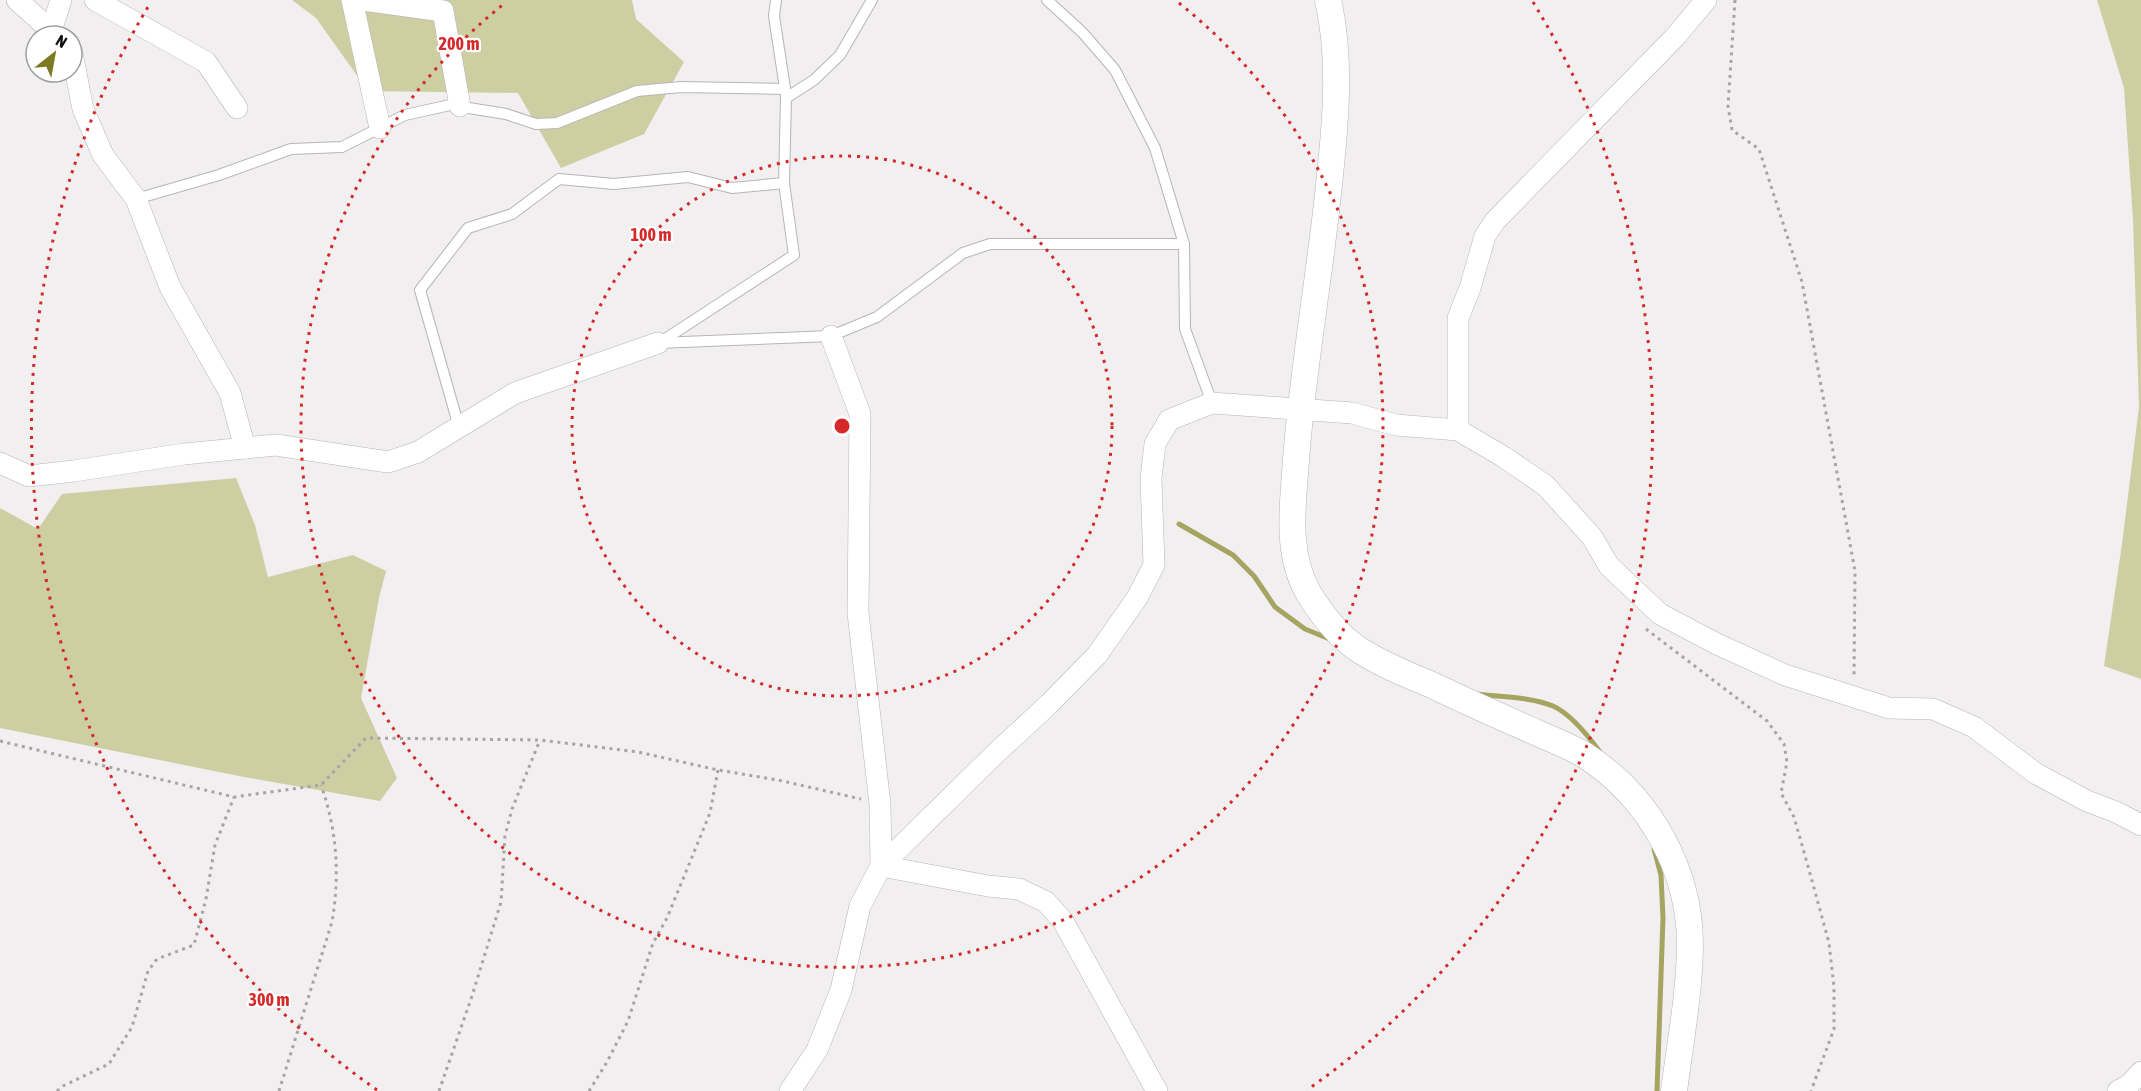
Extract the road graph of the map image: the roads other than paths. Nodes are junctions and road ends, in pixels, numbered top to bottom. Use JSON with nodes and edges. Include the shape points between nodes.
{"nodes":[{"id":1,"x":17,"y":0,"type":"edge"},
{"id":2,"x":61,"y":0,"type":"edge"},
{"id":3,"x":95,"y":0,"type":"edge"},
{"id":4,"x":352,"y":0,"type":"edge"},
{"id":5,"x":363,"y":0,"type":"edge"},
{"id":6,"x":776,"y":0,"type":"edge"},
{"id":7,"x":872,"y":0,"type":"edge"},
{"id":8,"x":1047,"y":0,"type":"edge"},
{"id":9,"x":1328,"y":0,"type":"edge"},
{"id":10,"x":1706,"y":0,"type":"edge"},
{"id":11,"x":44,"y":24,"type":"edge"},
{"id":12,"x":56,"y":24,"type":"edge"},
{"id":13,"x":78,"y":84,"type":"edge"},
{"id":14,"x":786,"y":94,"type":"junction"},
{"id":15,"x":460,"y":106,"type":"junction"},
{"id":16,"x":237,"y":108,"type":"dead end"},
{"id":17,"x":380,"y":128,"type":"junction"},
{"id":18,"x":784,"y":183,"type":"junction"},
{"id":19,"x":136,"y":199,"type":"junction"},
{"id":20,"x":1184,"y":244,"type":"junction"},
{"id":21,"x":831,"y":336,"type":"junction"},
{"id":22,"x":658,"y":343,"type":"junction"},
{"id":23,"x":1212,"y":403,"type":"junction"},
{"id":24,"x":1300,"y":409,"type":"junction"},
{"id":25,"x":459,"y":427,"type":"junction"},
{"id":26,"x":1458,"y":430,"type":"junction"},
{"id":27,"x":245,"y":448,"type":"junction"},
{"id":28,"x":0,"y":463,"type":"edge"},
{"id":29,"x":2141,"y":825,"type":"edge"},
{"id":30,"x":881,"y":866,"type":"junction"},
{"id":31,"x":2141,"y":1072,"type":"edge"},
{"id":32,"x":790,"y":1091,"type":"edge"},
{"id":33,"x":1157,"y":1091,"type":"edge"},
{"id":34,"x":1674,"y":1091,"type":"edge"},
{"id":35,"x":2118,"y":1091,"type":"edge"}],
"edges":[{"from":1,"to":11,"type":"street"},
{"from":2,"to":12,"type":"street"},
{"from":3,"to":16,"type":"street","via":[[206,62]]},
{"from":4,"to":17,"type":"street"},
{"from":5,"to":15,"type":"street","via":[[443,11]]},
{"from":6,"to":14,"type":"lane","via":[[774,16]]},
{"from":7,"to":14,"type":"lane","via":[[840,55],[814,80]]},
{"from":8,"to":20,"type":"lane","via":[[1115,70],[1155,147]]},
{"from":9,"to":24,"type":"street","via":[[1337,108]]},
{"from":10,"to":26,"type":"street","via":[[1485,236],[1458,318]]},
{"from":13,"to":19,"type":"street","via":[[83,109],[103,155]]},
{"from":14,"to":15,"type":"lane","via":[[681,87],[637,91],[557,123],[536,124]]},
{"from":14,"to":18,"type":"lane"},
{"from":15,"to":17,"type":"lane","via":[[405,115]]},
{"from":17,"to":19,"type":"lane","via":[[342,147],[291,149]]},
{"from":18,"to":22,"type":"lane","via":[[794,255]]},
{"from":18,"to":25,"type":"lane","via":[[732,188],[688,177],[614,184],[559,178],[512,214],[468,228],[420,290]]},
{"from":19,"to":27,"type":"street","via":[[170,287],[230,393]]},
{"from":20,"to":21,"type":"lane","via":[[990,244],[963,253],[877,317]]},
{"from":20,"to":23,"type":"lane","via":[[1185,329]]},
{"from":21,"to":22,"type":"lane"},
{"from":21,"to":30,"type":"street","via":[[860,414],[858,613],[880,804]]},
{"from":22,"to":25,"type":"street","via":[[514,393]]},
{"from":23,"to":24,"type":"street"},
{"from":23,"to":30,"type":"street","via":[[1169,420],[1155,444],[1151,478],[1154,565],[1137,598],[1104,645],[1049,704]]},
{"from":24,"to":26,"type":"street","via":[[1352,413],[1396,425]]},
{"from":24,"to":34,"type":"street","via":[[1292,526],[1294,559],[1308,592],[1329,622],[1359,651],[1584,755],[1620,783],[1662,837],[1676,865],[1690,945]]},
{"from":25,"to":27,"type":"street","via":[[417,452],[387,462],[276,445]]},
{"from":26,"to":29,"type":"street","via":[[1546,486],[1592,537],[1609,566],[1660,614],[1785,675],[1889,708],[1933,709],[1943,713],[1974,727],[2035,773]]},
{"from":27,"to":28,"type":"street","via":[[30,476]]},
{"from":30,"to":32,"type":"street","via":[[860,906],[841,990],[817,1050]]},
{"from":30,"to":33,"type":"street","via":[[1019,889],[1046,902],[1064,921]]},
{"from":31,"to":35,"type":"street"}]}
